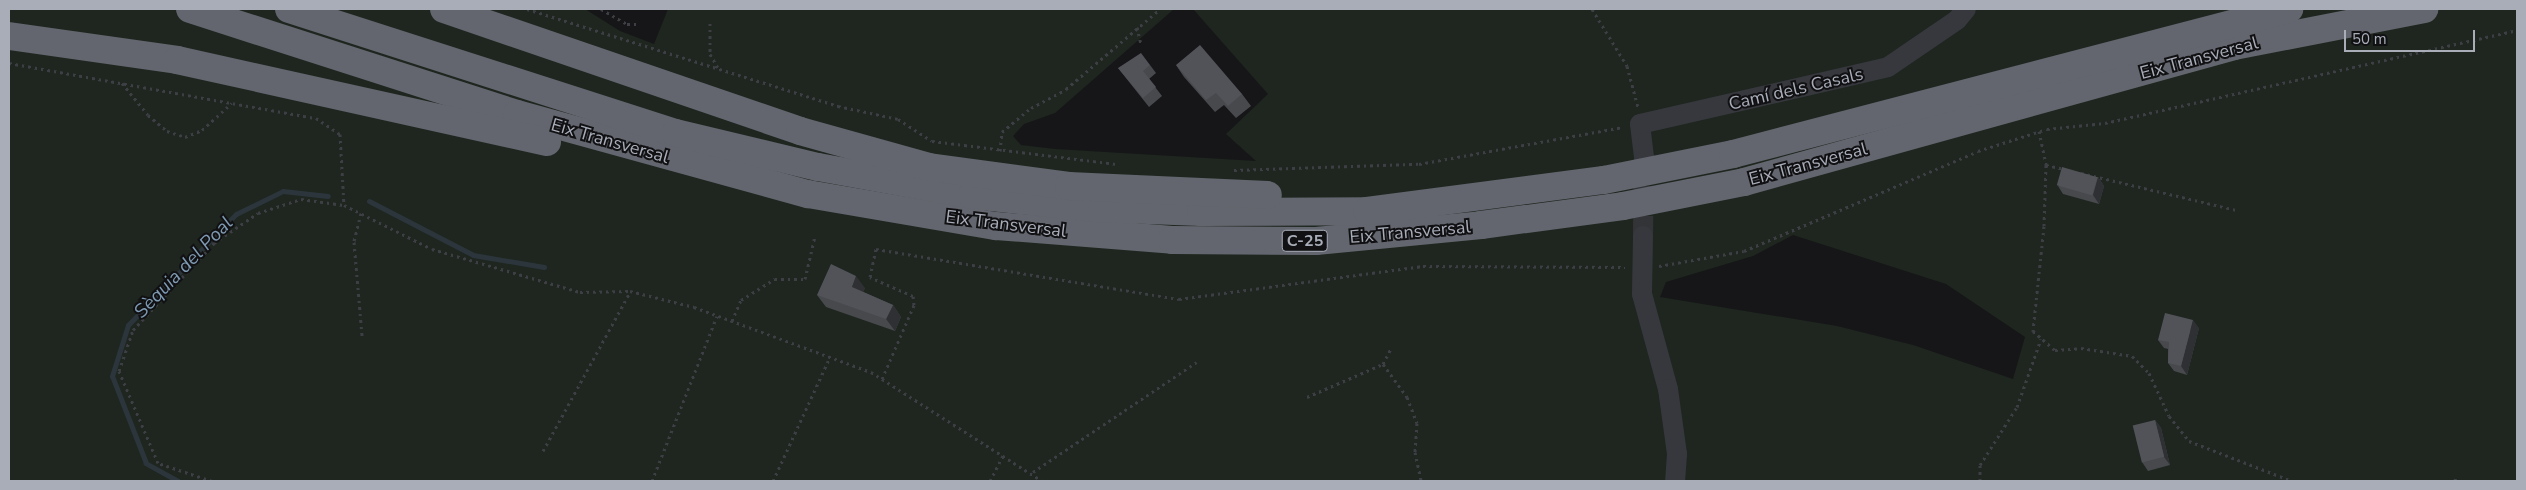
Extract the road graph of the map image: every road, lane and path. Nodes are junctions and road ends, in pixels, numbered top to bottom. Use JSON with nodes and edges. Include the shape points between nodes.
{"nodes":[{"id":1,"x":190,"y":9,"type":"edge"},
{"id":2,"x":288,"y":9,"type":"edge"},
{"id":3,"x":444,"y":9,"type":"edge"},
{"id":4,"x":527,"y":9,"type":"edge"},
{"id":5,"x":601,"y":9,"type":"edge"},
{"id":6,"x":1160,"y":9,"type":"edge"},
{"id":7,"x":1592,"y":9,"type":"edge"},
{"id":8,"x":1966,"y":9,"type":"edge"},
{"id":9,"x":2289,"y":9,"type":"edge"},
{"id":10,"x":2424,"y":9,"type":"edge"},
{"id":11,"x":710,"y":23,"type":"dead end"},
{"id":12,"x":639,"y":24,"type":"dead end"},
{"id":13,"x":1137,"y":26,"type":"junction"},
{"id":14,"x":2517,"y":30,"type":"edge"},
{"id":15,"x":9,"y":36,"type":"edge"},
{"id":16,"x":1141,"y":45,"type":"dead end"},
{"id":17,"x":9,"y":63,"type":"edge"},
{"id":18,"x":718,"y":68,"type":"junction"},
{"id":19,"x":122,"y":83,"type":"junction"},
{"id":20,"x":232,"y":103,"type":"junction"},
{"id":21,"x":1640,"y":124,"type":"junction"},
{"id":22,"x":2039,"y":131,"type":"junction"},
{"id":23,"x":1000,"y":151,"type":"junction"},
{"id":24,"x":1644,"y":157,"type":"tunnel mouth"},
{"id":25,"x":1120,"y":164,"type":"dead end"},
{"id":26,"x":2046,"y":165,"type":"junction"},
{"id":27,"x":1227,"y":170,"type":"dead end"},
{"id":28,"x":808,"y":194,"type":"junction"},
{"id":29,"x":1482,"y":198,"type":"junction"},
{"id":30,"x":344,"y":205,"type":"junction"},
{"id":31,"x":2236,"y":210,"type":"dead end"},
{"id":32,"x":361,"y":213,"type":"junction"},
{"id":33,"x":816,"y":236,"type":"dead end"},
{"id":34,"x":1643,"y":236,"type":"tunnel mouth"},
{"id":35,"x":1641,"y":268,"type":"junction"},
{"id":36,"x":630,"y":291,"type":"junction"},
{"id":37,"x":717,"y":316,"type":"junction"},
{"id":38,"x":732,"y":321,"type":"junction"},
{"id":39,"x":362,"y":336,"type":"dead end"},
{"id":40,"x":2041,"y":339,"type":"junction"},
{"id":41,"x":1391,"y":348,"type":"dead end"},
{"id":42,"x":830,"y":357,"type":"junction"},
{"id":43,"x":1197,"y":362,"type":"dead end"},
{"id":44,"x":1384,"y":364,"type":"junction"},
{"id":45,"x":882,"y":379,"type":"junction"},
{"id":46,"x":1307,"y":397,"type":"dead end"},
{"id":47,"x":543,"y":451,"type":"dead end"},
{"id":48,"x":1003,"y":455,"type":"junction"},
{"id":49,"x":1033,"y":472,"type":"junction"},
{"id":50,"x":2456,"y":475,"type":"dead end"},
{"id":51,"x":212,"y":481,"type":"edge"},
{"id":52,"x":652,"y":481,"type":"edge"},
{"id":53,"x":772,"y":481,"type":"edge"},
{"id":54,"x":990,"y":481,"type":"edge"},
{"id":55,"x":1042,"y":481,"type":"edge"},
{"id":56,"x":1421,"y":481,"type":"edge"},
{"id":57,"x":1675,"y":481,"type":"edge"},
{"id":58,"x":1980,"y":481,"type":"edge"},
{"id":59,"x":2292,"y":481,"type":"edge"},
{"id":60,"x":2455,"y":481,"type":"edge"}],
"edges":[{"from":1,"to":28,"type":"highway","name":"Eix Transversal","number":"C-25","via":[[516,114]]},
{"from":2,"to":29,"type":"highway","name":"Eix Transversal","number":"C-25","via":[[676,133],[818,167],[972,195],[1095,208],[1201,212],[1366,211]]},
{"from":3,"to":29,"type":"highway","via":[[800,131],[929,167],[1069,186]]},
{"from":4,"to":18,"type":"path"},
{"from":5,"to":12,"type":"path","via":[[627,24]]},
{"from":6,"to":13,"type":"path"},
{"from":7,"to":21,"type":"path","via":[[1627,66]]},
{"from":8,"to":21,"type":"street","name":"Camí dels Casals","via":[[1957,20],[1888,67]]},
{"from":9,"to":29,"type":"highway","name":"Eix Transversal","number":"C-25","via":[[1733,154]]},
{"from":10,"to":28,"type":"highway","name":"Eix Transversal","number":"C-25","via":[[2234,46],[1744,182],[1623,206],[1481,225],[1316,241],[1172,240],[996,226]]},
{"from":11,"to":18,"type":"path","via":[[710,54]]},
{"from":13,"to":16,"type":"path"},
{"from":13,"to":23,"type":"path","via":[[1066,89],[1031,108],[1002,132]]},
{"from":14,"to":22,"type":"path","via":[[2105,123]]},
{"from":15,"to":28,"type":"highway","via":[[178,60],[506,131],[680,178]]},
{"from":17,"to":19,"type":"path"},
{"from":18,"to":23,"type":"path","via":[[838,106],[898,119],[932,141]]},
{"from":19,"to":20,"type":"path"},
{"from":19,"to":20,"type":"path","via":[[148,116],[167,131],[186,136],[202,130]]},
{"from":20,"to":30,"type":"path","via":[[316,118],[340,134]]},
{"from":21,"to":24,"type":"street"},
{"from":21,"to":27,"type":"path","via":[[1419,164]]},
{"from":22,"to":26,"type":"path"},
{"from":22,"to":35,"type":"path","via":[[1891,186],[1744,251]]},
{"from":23,"to":25,"type":"path"},
{"from":26,"to":31,"type":"path"},
{"from":26,"to":40,"type":"path","via":[[2033,332]]},
{"from":30,"to":32,"type":"path"},
{"from":30,"to":51,"type":"path","via":[[294,200],[258,213],[214,243],[132,330],[119,371],[158,463]]},
{"from":32,"to":36,"type":"path","via":[[432,249],[580,292]]},
{"from":32,"to":39,"type":"path","via":[[354,242]]},
{"from":33,"to":38,"type":"path","via":[[805,279],[775,279],[741,300]]},
{"from":34,"to":35,"type":"street"},
{"from":35,"to":45,"type":"path","via":[[1423,266],[1179,299],[876,250],[870,277],[913,296],[914,305]]},
{"from":35,"to":57,"type":"street","via":[[1642,294],[1668,389],[1678,454]]},
{"from":36,"to":37,"type":"path"},
{"from":36,"to":47,"type":"path"},
{"from":37,"to":38,"type":"path"},
{"from":37,"to":52,"type":"path"},
{"from":38,"to":42,"type":"path"},
{"from":40,"to":58,"type":"path","via":[[2017,407],[1980,464]]},
{"from":40,"to":59,"type":"path","via":[[2055,350],[2081,348],[2132,356],[2149,373],[2170,416],[2189,441]]},
{"from":41,"to":44,"type":"path"},
{"from":42,"to":45,"type":"path"},
{"from":42,"to":53,"type":"path"},
{"from":43,"to":49,"type":"path"},
{"from":44,"to":46,"type":"path"},
{"from":44,"to":56,"type":"path","via":[[1406,397],[1417,423],[1415,452]]},
{"from":45,"to":48,"type":"path"},
{"from":48,"to":49,"type":"path"},
{"from":48,"to":54,"type":"path"},
{"from":49,"to":55,"type":"path"},
{"from":50,"to":60,"type":"path"}]}
